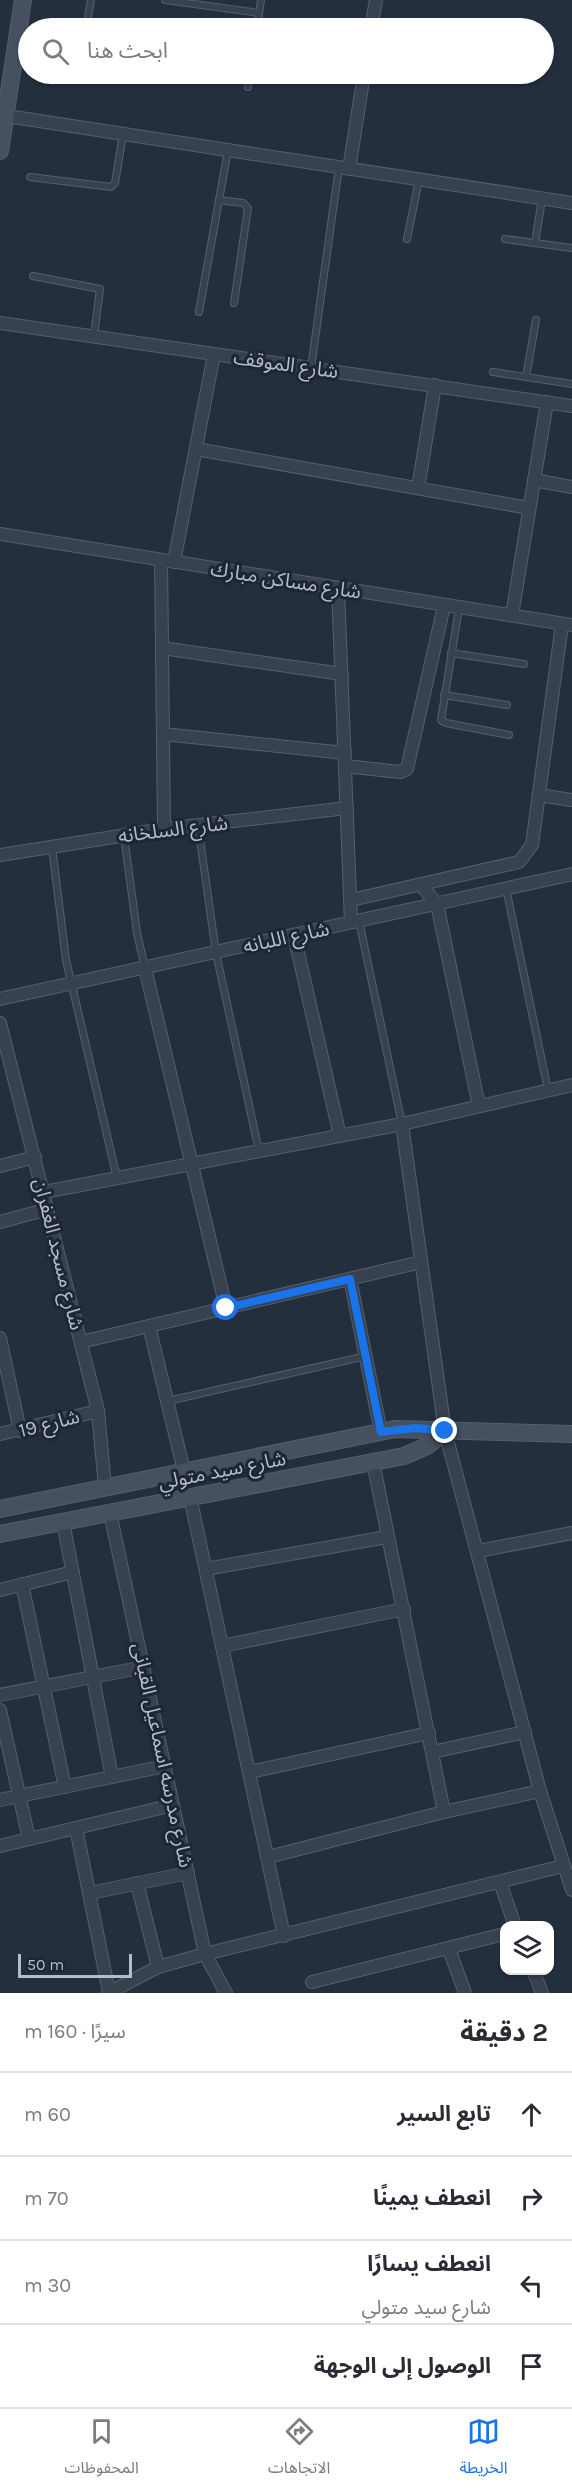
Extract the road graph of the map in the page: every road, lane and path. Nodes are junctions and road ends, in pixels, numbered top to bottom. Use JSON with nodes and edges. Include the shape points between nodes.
{"nodes":[{"id":1,"x":23,"y":0,"type":"edge"},
{"id":2,"x":91,"y":0,"type":"edge"},
{"id":3,"x":165,"y":0,"type":"edge"},
{"id":4,"x":261,"y":0,"type":"edge"},
{"id":5,"x":376,"y":0,"type":"edge"},
{"id":6,"x":183,"y":1,"type":"edge"},
{"id":7,"x":259,"y":13,"type":"junction"},
{"id":8,"x":20,"y":18,"type":"edge"},
{"id":9,"x":88,"y":18,"type":"edge"},
{"id":10,"x":258,"y":18,"type":"edge"},
{"id":11,"x":373,"y":18,"type":"edge"},
{"id":12,"x":18,"y":34,"type":"edge"},
{"id":13,"x":248,"y":84,"type":"edge"},
{"id":14,"x":362,"y":84,"type":"edge"},
{"id":15,"x":248,"y":87,"type":"dead end"},
{"id":16,"x":6,"y":116,"type":"junction"},
{"id":17,"x":123,"y":134,"type":"junction"},
{"id":18,"x":228,"y":150,"type":"junction"},
{"id":19,"x":0,"y":151,"type":"edge"},
{"id":20,"x":344,"y":168,"type":"junction"},
{"id":21,"x":30,"y":177,"type":"dead end"},
{"id":22,"x":419,"y":180,"type":"junction"},
{"id":23,"x":542,"y":199,"type":"junction"},
{"id":24,"x":219,"y":200,"type":"junction"},
{"id":25,"x":572,"y":203,"type":"edge"},
{"id":26,"x":505,"y":238,"type":"dead end"},
{"id":27,"x":407,"y":239,"type":"dead end"},
{"id":28,"x":535,"y":243,"type":"junction"},
{"id":29,"x":572,"y":248,"type":"edge"},
{"id":30,"x":33,"y":276,"type":"dead end"},
{"id":31,"x":234,"y":303,"type":"dead end"},
{"id":32,"x":199,"y":312,"type":"dead end"},
{"id":33,"x":536,"y":320,"type":"dead end"},
{"id":34,"x":0,"y":323,"type":"edge"},
{"id":35,"x":94,"y":337,"type":"junction"},
{"id":36,"x":214,"y":354,"type":"junction"},
{"id":37,"x":311,"y":368,"type":"junction"},
{"id":38,"x":493,"y":372,"type":"dead end"},
{"id":39,"x":526,"y":377,"type":"junction"},
{"id":40,"x":572,"y":384,"type":"edge"},
{"id":41,"x":435,"y":385,"type":"junction"},
{"id":42,"x":547,"y":402,"type":"junction"},
{"id":43,"x":572,"y":406,"type":"edge"},
{"id":44,"x":196,"y":449,"type":"junction"},
{"id":45,"x":534,"y":480,"type":"junction"},
{"id":46,"x":572,"y":487,"type":"edge"},
{"id":47,"x":418,"y":488,"type":"junction"},
{"id":48,"x":529,"y":508,"type":"junction"},
{"id":49,"x":0,"y":534,"type":"edge"},
{"id":50,"x":168,"y":561,"type":"junction"},
{"id":51,"x":338,"y":589,"type":"junction"},
{"id":52,"x":444,"y":606,"type":"junction"},
{"id":53,"x":459,"y":608,"type":"junction"},
{"id":54,"x":512,"y":615,"type":"junction"},
{"id":55,"x":567,"y":624,"type":"edge"},
{"id":56,"x":162,"y":648,"type":"junction"},
{"id":57,"x":451,"y":653,"type":"junction"},
{"id":58,"x":524,"y":664,"type":"dead end"},
{"id":59,"x":342,"y":674,"type":"junction"},
{"id":60,"x":444,"y":695,"type":"junction"},
{"id":61,"x":507,"y":705,"type":"dead end"},
{"id":62,"x":163,"y":734,"type":"junction"},
{"id":63,"x":509,"y":735,"type":"dead end"},
{"id":64,"x":345,"y":759,"type":"junction"},
{"id":65,"x":539,"y":795,"type":"junction"},
{"id":66,"x":572,"y":801,"type":"edge"},
{"id":67,"x":347,"y":808,"type":"junction"},
{"id":68,"x":198,"y":825,"type":"junction"},
{"id":69,"x":164,"y":829,"type":"junction"},
{"id":70,"x":124,"y":835,"type":"junction"},
{"id":71,"x":52,"y":847,"type":"junction"},
{"id":72,"x":0,"y":855,"type":"edge"},
{"id":73,"x":572,"y":874,"type":"edge"},
{"id":74,"x":420,"y":884,"type":"junction"},
{"id":75,"x":506,"y":888,"type":"junction"},
{"id":76,"x":351,"y":900,"type":"junction"},
{"id":77,"x":437,"y":904,"type":"junction"},
{"id":78,"x":356,"y":922,"type":"junction"},
{"id":79,"x":294,"y":935,"type":"junction"},
{"id":80,"x":216,"y":952,"type":"junction"},
{"id":81,"x":145,"y":969,"type":"junction"},
{"id":82,"x":72,"y":985,"type":"junction"},
{"id":83,"x":0,"y":999,"type":"edge"},
{"id":84,"x":0,"y":1023,"type":"edge"},
{"id":85,"x":572,"y":1085,"type":"edge"},
{"id":86,"x":548,"y":1090,"type":"junction"},
{"id":87,"x":479,"y":1106,"type":"junction"},
{"id":88,"x":402,"y":1124,"type":"junction"},
{"id":89,"x":340,"y":1136,"type":"junction"},
{"id":90,"x":260,"y":1151,"type":"junction"},
{"id":91,"x":35,"y":1157,"type":"junction"},
{"id":92,"x":193,"y":1164,"type":"junction"},
{"id":93,"x":0,"y":1166,"type":"edge"},
{"id":94,"x":117,"y":1179,"type":"junction"},
{"id":95,"x":44,"y":1192,"type":"junction"},
{"id":96,"x":48,"y":1209,"type":"junction"},
{"id":97,"x":0,"y":1222,"type":"edge"},
{"id":98,"x":421,"y":1262,"type":"junction"},
{"id":99,"x":350,"y":1279,"type":"junction"},
{"id":100,"x":226,"y":1308,"type":"junction"},
{"id":101,"x":149,"y":1326,"type":"junction"},
{"id":102,"x":0,"y":1338,"type":"edge"},
{"id":103,"x":81,"y":1342,"type":"junction"},
{"id":104,"x":367,"y":1356,"type":"junction"},
{"id":105,"x":168,"y":1401,"type":"junction"},
{"id":106,"x":98,"y":1411,"type":"junction"},
{"id":107,"x":20,"y":1431,"type":"junction"},
{"id":108,"x":445,"y":1431,"type":"junction"},
{"id":109,"x":381,"y":1432,"type":"junction"},
{"id":110,"x":0,"y":1434,"type":"edge"},
{"id":111,"x":572,"y":1434,"type":"edge"},
{"id":112,"x":373,"y":1462,"type":"junction"},
{"id":113,"x":184,"y":1471,"type":"junction"},
{"id":114,"x":105,"y":1487,"type":"junction"},
{"id":115,"x":190,"y":1497,"type":"junction"},
{"id":116,"x":0,"y":1509,"type":"edge"},
{"id":117,"x":110,"y":1513,"type":"junction"},
{"id":118,"x":63,"y":1522,"type":"junction"},
{"id":119,"x":572,"y":1533,"type":"edge"},
{"id":120,"x":0,"y":1534,"type":"edge"},
{"id":121,"x":387,"y":1537,"type":"junction"},
{"id":122,"x":478,"y":1551,"type":"junction"},
{"id":123,"x":206,"y":1569,"type":"junction"},
{"id":124,"x":73,"y":1572,"type":"junction"},
{"id":125,"x":22,"y":1584,"type":"junction"},
{"id":126,"x":0,"y":1590,"type":"edge"},
{"id":127,"x":404,"y":1609,"type":"junction"},
{"id":128,"x":222,"y":1646,"type":"junction"},
{"id":129,"x":144,"y":1667,"type":"junction"},
{"id":130,"x":93,"y":1677,"type":"junction"},
{"id":131,"x":44,"y":1687,"type":"junction"},
{"id":132,"x":0,"y":1695,"type":"edge"},
{"id":133,"x":0,"y":1710,"type":"edge"},
{"id":134,"x":525,"y":1732,"type":"junction"},
{"id":135,"x":429,"y":1733,"type":"junction"},
{"id":136,"x":432,"y":1752,"type":"junction"},
{"id":137,"x":165,"y":1766,"type":"junction"},
{"id":138,"x":250,"y":1772,"type":"junction"},
{"id":139,"x":112,"y":1777,"type":"junction"},
{"id":140,"x":65,"y":1787,"type":"junction"},
{"id":141,"x":540,"y":1791,"type":"junction"},
{"id":142,"x":19,"y":1796,"type":"junction"},
{"id":143,"x":0,"y":1800,"type":"edge"},
{"id":144,"x":173,"y":1804,"type":"junction"},
{"id":145,"x":444,"y":1812,"type":"junction"},
{"id":146,"x":76,"y":1828,"type":"junction"},
{"id":147,"x":29,"y":1839,"type":"junction"},
{"id":148,"x":0,"y":1846,"type":"edge"},
{"id":149,"x":268,"y":1857,"type":"junction"},
{"id":150,"x":567,"y":1872,"type":"edge"},
{"id":151,"x":188,"y":1873,"type":"junction"},
{"id":152,"x":500,"y":1882,"type":"junction"},
{"id":153,"x":137,"y":1883,"type":"junction"},
{"id":154,"x":572,"y":1890,"type":"edge"},
{"id":155,"x":90,"y":1893,"type":"junction"},
{"id":156,"x":513,"y":1921,"type":"edge"},
{"id":157,"x":500,"y":1935,"type":"edge"},
{"id":158,"x":284,"y":1936,"type":"junction"},
{"id":159,"x":449,"y":1949,"type":"junction"},
{"id":160,"x":205,"y":1954,"type":"junction"},
{"id":161,"x":158,"y":1967,"type":"junction"},
{"id":162,"x":535,"y":1975,"type":"edge"},
{"id":163,"x":312,"y":1982,"type":"dead end"},
{"id":164,"x":109,"y":1993,"type":"edge"},
{"id":165,"x":226,"y":1993,"type":"edge"},
{"id":166,"x":465,"y":1993,"type":"edge"},
{"id":167,"x":542,"y":1993,"type":"edge"}],
"edges":[{"from":1,"to":8,"type":"street"},
{"from":2,"to":9,"type":"lane"},
{"from":3,"to":6,"type":"lane"},
{"from":4,"to":7,"type":"lane"},
{"from":5,"to":11,"type":"street"},
{"from":6,"to":7,"type":"lane"},
{"from":7,"to":10,"type":"lane"},
{"from":12,"to":16,"type":"street"},
{"from":13,"to":15,"type":"lane"},
{"from":14,"to":20,"type":"street"},
{"from":16,"to":17,"type":"street"},
{"from":16,"to":19,"type":"street"},
{"from":17,"to":18,"type":"street"},
{"from":17,"to":21,"type":"lane","via":[[115,183],[111,187]]},
{"from":18,"to":20,"type":"street"},
{"from":18,"to":24,"type":"lane"},
{"from":20,"to":22,"type":"street"},
{"from":20,"to":37,"type":"lane"},
{"from":22,"to":23,"type":"street"},
{"from":22,"to":27,"type":"lane"},
{"from":23,"to":25,"type":"street"},
{"from":23,"to":28,"type":"lane"},
{"from":24,"to":31,"type":"lane","via":[[243,203],[248,208]]},
{"from":24,"to":32,"type":"lane"},
{"from":26,"to":28,"type":"lane"},
{"from":28,"to":29,"type":"lane"},
{"from":30,"to":35,"type":"lane","via":[[100,289]]},
{"from":33,"to":39,"type":"lane"},
{"from":34,"to":35,"type":"street","name":"شارع الموقف"},
{"from":35,"to":36,"type":"street","name":"شارع الموقف"},
{"from":36,"to":37,"type":"street","name":"شارع الموقف"},
{"from":36,"to":44,"type":"street"},
{"from":37,"to":41,"type":"street","name":"شارع الموقف"},
{"from":38,"to":39,"type":"lane"},
{"from":39,"to":40,"type":"lane"},
{"from":41,"to":42,"type":"street","name":"شارع الموقف"},
{"from":41,"to":47,"type":"street"},
{"from":42,"to":43,"type":"street","name":"شارع الموقف"},
{"from":42,"to":45,"type":"street"},
{"from":44,"to":47,"type":"street"},
{"from":44,"to":50,"type":"street"},
{"from":45,"to":46,"type":"street"},
{"from":45,"to":48,"type":"street"},
{"from":47,"to":48,"type":"street"},
{"from":48,"to":54,"type":"street"},
{"from":49,"to":50,"type":"street","name":"شارع مساكن مبارك"},
{"from":50,"to":51,"type":"street","name":"شارع مساكن مبارك"},
{"from":50,"to":56,"type":"street"},
{"from":51,"to":52,"type":"street","name":"شارع مساكن مبارك"},
{"from":51,"to":59,"type":"street"},
{"from":52,"to":53,"type":"street","name":"شارع مساكن مبارك"},
{"from":52,"to":64,"type":"street","via":[[407,769],[400,772]]},
{"from":53,"to":54,"type":"street","name":"شارع مساكن مبارك"},
{"from":53,"to":57,"type":"lane"},
{"from":54,"to":55,"type":"street","name":"شارع مساكن مبارك"},
{"from":55,"to":65,"type":"street"},
{"from":56,"to":59,"type":"street"},
{"from":56,"to":62,"type":"street"},
{"from":57,"to":58,"type":"lane"},
{"from":57,"to":60,"type":"lane"},
{"from":59,"to":64,"type":"street"},
{"from":60,"to":61,"type":"lane"},
{"from":60,"to":63,"type":"lane","via":[[444,723]]},
{"from":62,"to":64,"type":"street"},
{"from":62,"to":69,"type":"street"},
{"from":64,"to":67,"type":"street"},
{"from":65,"to":66,"type":"street"},
{"from":65,"to":74,"type":"street","via":[[532,845],[519,862]]},
{"from":67,"to":68,"type":"street","name":"شارع السلخانه"},
{"from":67,"to":76,"type":"street"},
{"from":68,"to":69,"type":"street","name":"شارع السلخانه"},
{"from":68,"to":80,"type":"lane"},
{"from":69,"to":70,"type":"street","name":"شارع السلخانه"},
{"from":70,"to":71,"type":"street","name":"شارع السلخانه"},
{"from":70,"to":81,"type":"lane"},
{"from":71,"to":72,"type":"street","name":"شارع السلخانه"},
{"from":71,"to":82,"type":"lane"},
{"from":73,"to":75,"type":"street","name":"شارع اللبانه"},
{"from":74,"to":76,"type":"street"},
{"from":74,"to":77,"type":"street"},
{"from":75,"to":77,"type":"street","name":"شارع اللبانه"},
{"from":75,"to":86,"type":"lane"},
{"from":76,"to":78,"type":"street"},
{"from":77,"to":78,"type":"street","name":"شارع اللبانه"},
{"from":77,"to":87,"type":"street"},
{"from":78,"to":79,"type":"street","name":"شارع اللبانه"},
{"from":78,"to":88,"type":"lane"},
{"from":79,"to":80,"type":"street","name":"شارع اللبانه"},
{"from":79,"to":89,"type":"street"},
{"from":80,"to":81,"type":"street","name":"شارع اللبانه"},
{"from":80,"to":90,"type":"lane"},
{"from":81,"to":82,"type":"street","name":"شارع اللبانه"},
{"from":81,"to":92,"type":"street"},
{"from":82,"to":83,"type":"street","name":"شارع اللبانه"},
{"from":82,"to":94,"type":"lane"},
{"from":84,"to":91,"type":"street","name":"شارع مسجد الغفران"},
{"from":85,"to":86,"type":"street"},
{"from":86,"to":87,"type":"street"},
{"from":87,"to":88,"type":"street"},
{"from":88,"to":89,"type":"street"},
{"from":88,"to":98,"type":"street"},
{"from":89,"to":90,"type":"street"},
{"from":90,"to":92,"type":"street"},
{"from":91,"to":93,"type":"street"},
{"from":91,"to":95,"type":"street","name":"شارع مسجد الغفران"},
{"from":92,"to":94,"type":"street"},
{"from":92,"to":100,"type":"street"},
{"from":94,"to":95,"type":"street"},
{"from":95,"to":96,"type":"street","name":"شارع مسجد الغفران"},
{"from":96,"to":97,"type":"street"},
{"from":96,"to":103,"type":"street","name":"شارع مسجد الغفران"},
{"from":98,"to":99,"type":"street"},
{"from":98,"to":108,"type":"street"},
{"from":99,"to":100,"type":"street"},
{"from":99,"to":104,"type":"street"},
{"from":100,"to":101,"type":"street"},
{"from":101,"to":103,"type":"street"},
{"from":101,"to":105,"type":"street"},
{"from":102,"to":107,"type":"street"},
{"from":103,"to":106,"type":"street","name":"شارع مسجد الغفران"},
{"from":104,"to":105,"type":"lane"},
{"from":104,"to":109,"type":"street"},
{"from":105,"to":113,"type":"street"},
{"from":106,"to":107,"type":"street","name":"شارع 19"},
{"from":106,"to":114,"type":"street","name":"شارع مسجد الغفران"},
{"from":107,"to":110,"type":"street","name":"شارع 19"},
{"from":108,"to":109,"type":"street","name":"شارع سيد متولي","via":[[416,1428]]},
{"from":108,"to":111,"type":"street","name":"شارع سيد متولي"},
{"from":108,"to":112,"type":"street","name":"شارع سيد متولي","via":[[417,1451]]},
{"from":108,"to":122,"type":"street"},
{"from":109,"to":113,"type":"street","name":"شارع سيد متولي"},
{"from":112,"to":115,"type":"street","name":"شارع سيد متولي"},
{"from":112,"to":121,"type":"street"},
{"from":113,"to":114,"type":"street","name":"شارع سيد متولي"},
{"from":114,"to":116,"type":"street","name":"شارع سيد متولي"},
{"from":115,"to":117,"type":"street","name":"شارع سيد متولي"},
{"from":115,"to":123,"type":"street"},
{"from":117,"to":118,"type":"street","name":"شارع سيد متولي"},
{"from":117,"to":129,"type":"street","name":"شارع مدرسه اسماعيل القبانى"},
{"from":118,"to":120,"type":"street","name":"شارع سيد متولي"},
{"from":118,"to":124,"type":"street"},
{"from":119,"to":122,"type":"street"},
{"from":121,"to":123,"type":"street"},
{"from":121,"to":127,"type":"street"},
{"from":122,"to":134,"type":"street"},
{"from":123,"to":128,"type":"street"},
{"from":124,"to":125,"type":"street"},
{"from":124,"to":130,"type":"street"},
{"from":125,"to":126,"type":"street"},
{"from":125,"to":131,"type":"street"},
{"from":127,"to":128,"type":"street"},
{"from":127,"to":135,"type":"street"},
{"from":128,"to":138,"type":"street"},
{"from":129,"to":130,"type":"street"},
{"from":129,"to":137,"type":"street","name":"شارع مدرسه اسماعيل القبانى"},
{"from":130,"to":131,"type":"street"},
{"from":130,"to":139,"type":"street"},
{"from":131,"to":132,"type":"street"},
{"from":131,"to":140,"type":"street"},
{"from":133,"to":142,"type":"street"},
{"from":134,"to":136,"type":"street"},
{"from":134,"to":141,"type":"street"},
{"from":135,"to":136,"type":"street"},
{"from":135,"to":138,"type":"street"},
{"from":136,"to":145,"type":"street"},
{"from":137,"to":139,"type":"street"},
{"from":137,"to":144,"type":"street","name":"شارع مدرسه اسماعيل القبانى"},
{"from":138,"to":149,"type":"street"},
{"from":139,"to":140,"type":"street"},
{"from":140,"to":142,"type":"street"},
{"from":141,"to":145,"type":"street"},
{"from":141,"to":150,"type":"street"},
{"from":142,"to":143,"type":"street"},
{"from":142,"to":147,"type":"street"},
{"from":144,"to":146,"type":"street"},
{"from":144,"to":151,"type":"street","name":"شارع مدرسه اسماعيل القبانى"},
{"from":145,"to":149,"type":"street"},
{"from":146,"to":147,"type":"street"},
{"from":146,"to":155,"type":"street"},
{"from":147,"to":148,"type":"street"},
{"from":149,"to":158,"type":"street"},
{"from":150,"to":152,"type":"street"},
{"from":150,"to":154,"type":"street"},
{"from":151,"to":153,"type":"street"},
{"from":151,"to":160,"type":"street","name":"شارع مدرسه اسماعيل القبانى"},
{"from":152,"to":156,"type":"street"},
{"from":152,"to":158,"type":"street"},
{"from":153,"to":155,"type":"street"},
{"from":153,"to":161,"type":"street"},
{"from":155,"to":164,"type":"street"},
{"from":157,"to":159,"type":"street"},
{"from":158,"to":160,"type":"street"},
{"from":159,"to":163,"type":"street"},
{"from":159,"to":166,"type":"street"},
{"from":160,"to":161,"type":"street"},
{"from":160,"to":165,"type":"street","name":"شارع مدرسه اسماعيل القبانى"},
{"from":161,"to":164,"type":"street"},
{"from":162,"to":167,"type":"street"}]}
